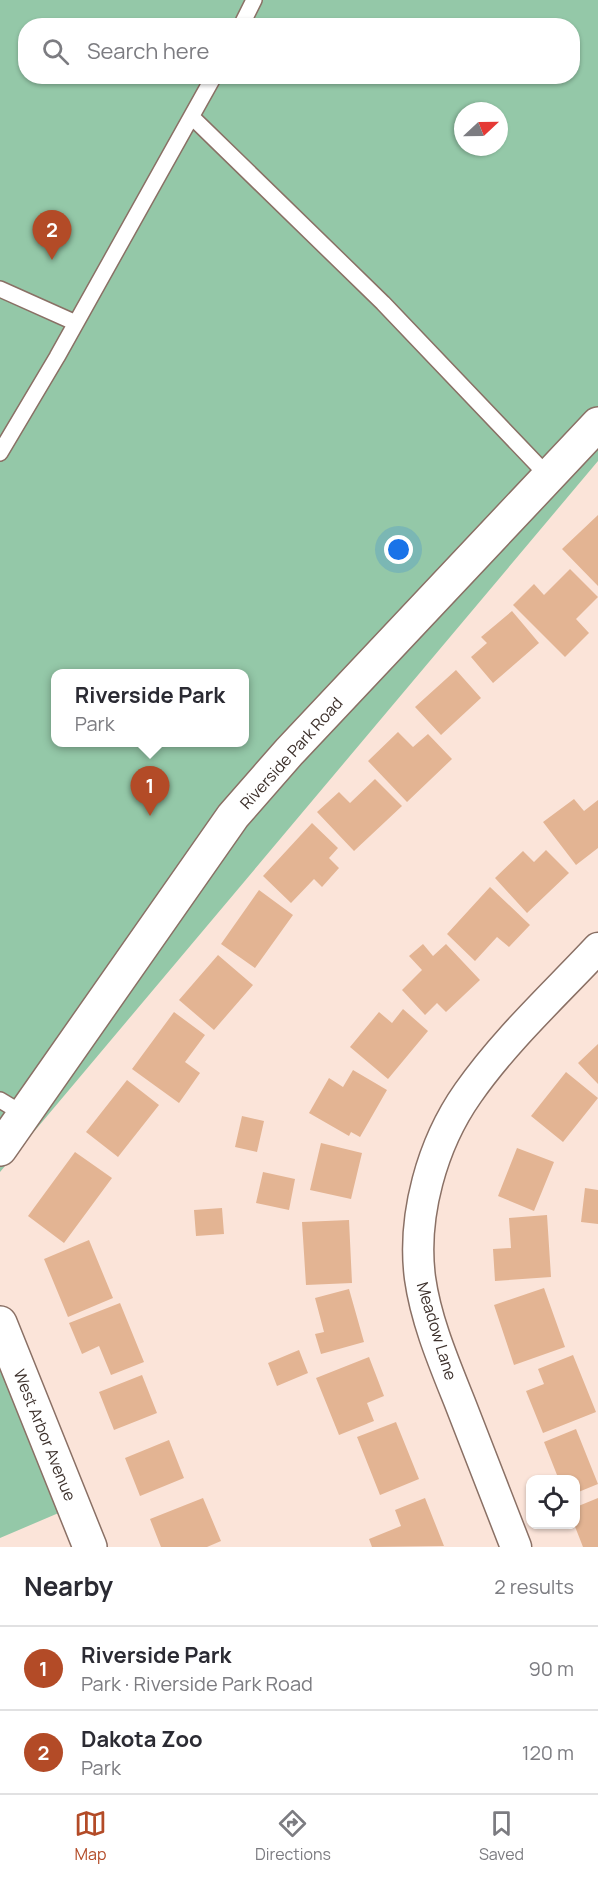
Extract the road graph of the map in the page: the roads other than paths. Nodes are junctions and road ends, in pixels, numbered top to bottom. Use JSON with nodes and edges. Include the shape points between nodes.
{"nodes":[{"id":1,"x":254,"y":0,"type":"edge"},
{"id":2,"x":245,"y":18,"type":"edge"},
{"id":3,"x":210,"y":84,"type":"edge"},
{"id":4,"x":193,"y":118,"type":"junction"},
{"id":5,"x":0,"y":289,"type":"edge"},
{"id":6,"x":76,"y":323,"type":"junction"},
{"id":7,"x":598,"y":424,"type":"edge"},
{"id":8,"x":0,"y":453,"type":"edge"},
{"id":9,"x":549,"y":477,"type":"junction"},
{"id":10,"x":598,"y":948,"type":"edge"},
{"id":11,"x":12,"y":1107,"type":"edge"},
{"id":12,"x":0,"y":1149,"type":"edge"},
{"id":13,"x":0,"y":1323,"type":"edge"},
{"id":14,"x":90,"y":1547,"type":"edge"},
{"id":15,"x":516,"y":1547,"type":"edge"}],
"edges":[{"from":1,"to":2,"type":"lane"},
{"from":3,"to":4,"type":"lane"},
{"from":4,"to":6,"type":"lane"},
{"from":4,"to":9,"type":"lane","via":[[383,303]]},
{"from":5,"to":6,"type":"lane"},
{"from":6,"to":8,"type":"lane"},
{"from":7,"to":9,"type":"main road","name":"Riverside Park Road"},
{"from":9,"to":11,"type":"main road","name":"Riverside Park Road","via":[[233,816]]},
{"from":10,"to":15,"type":"street","name":"Meadow Lane","via":[[491,1062],[466,1095],[446,1130],[423,1203],[420,1278],[429,1316],[440,1354]]},
{"from":11,"to":12,"type":"main road"},
{"from":13,"to":14,"type":"main road","name":"West Arbor Avenue"}]}
